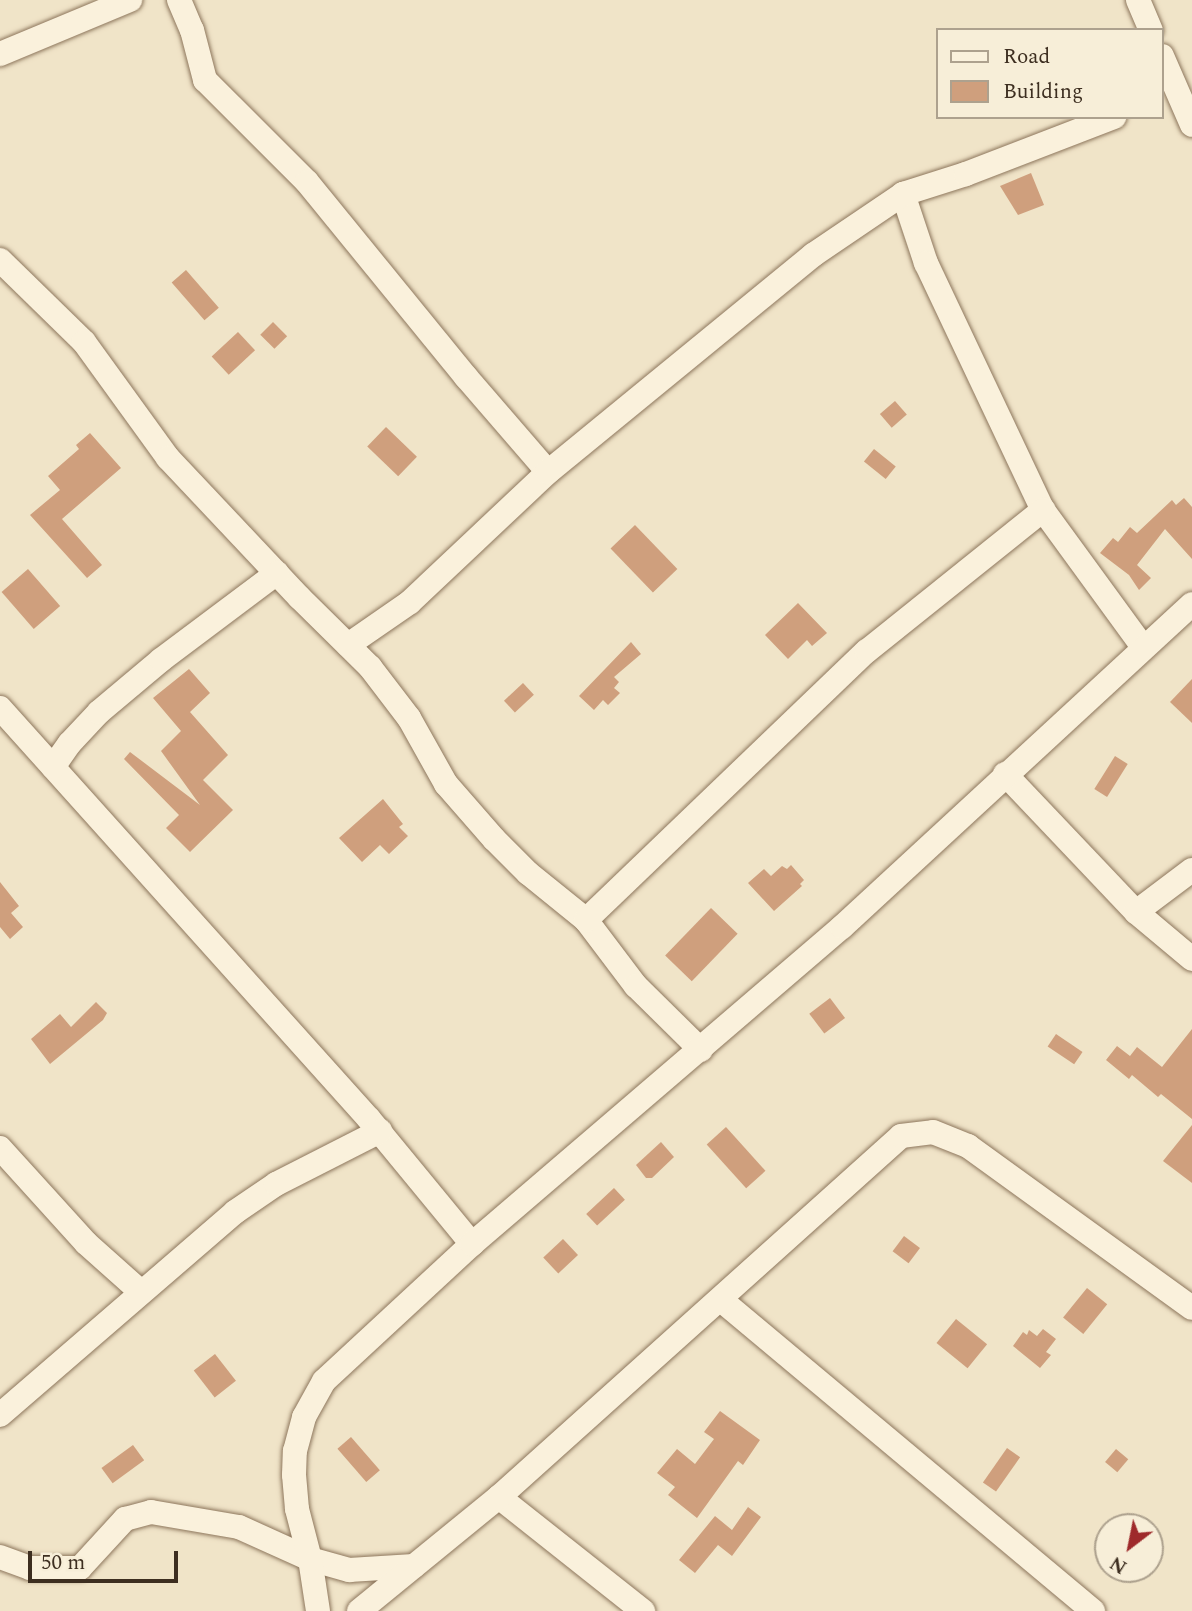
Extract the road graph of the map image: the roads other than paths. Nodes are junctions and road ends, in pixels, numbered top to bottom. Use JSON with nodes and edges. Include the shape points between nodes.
{"nodes":[{"id":1,"x":130,"y":0,"type":"edge"},
{"id":2,"x":179,"y":0,"type":"edge"},
{"id":3,"x":1138,"y":0,"type":"edge"},
{"id":4,"x":1150,"y":28,"type":"edge"},
{"id":5,"x":0,"y":54,"type":"edge"},
{"id":6,"x":1164,"y":66,"type":"edge"},
{"id":7,"x":1170,"y":95,"type":"edge"},
{"id":8,"x":1109,"y":119,"type":"edge"},
{"id":9,"x":1192,"y":125,"type":"edge"},
{"id":10,"x":904,"y":194,"type":"junction"},
{"id":11,"x":0,"y":260,"type":"edge"},
{"id":12,"x":548,"y":472,"type":"junction"},
{"id":13,"x":1043,"y":510,"type":"junction"},
{"id":14,"x":277,"y":573,"type":"junction"},
{"id":15,"x":1192,"y":604,"type":"edge"},
{"id":16,"x":348,"y":645,"type":"junction"},
{"id":17,"x":1143,"y":647,"type":"junction"},
{"id":18,"x":0,"y":708,"type":"edge"},
{"id":19,"x":53,"y":767,"type":"junction"},
{"id":20,"x":1005,"y":774,"type":"junction"},
{"id":21,"x":1192,"y":870,"type":"edge"},
{"id":22,"x":1136,"y":912,"type":"junction"},
{"id":23,"x":586,"y":920,"type":"junction"},
{"id":24,"x":1192,"y":959,"type":"edge"},
{"id":25,"x":701,"y":1049,"type":"junction"},
{"id":26,"x":380,"y":1131,"type":"junction"},
{"id":27,"x":0,"y":1148,"type":"edge"},
{"id":28,"x":472,"y":1244,"type":"junction"},
{"id":29,"x":141,"y":1292,"type":"junction"},
{"id":30,"x":721,"y":1300,"type":"junction"},
{"id":31,"x":1192,"y":1308,"type":"edge"},
{"id":32,"x":0,"y":1415,"type":"edge"},
{"id":33,"x":499,"y":1497,"type":"junction"},
{"id":34,"x":0,"y":1557,"type":"edge"},
{"id":35,"x":310,"y":1559,"type":"junction"},
{"id":36,"x":414,"y":1566,"type":"junction"},
{"id":37,"x":318,"y":1611,"type":"edge"},
{"id":38,"x":359,"y":1611,"type":"edge"},
{"id":39,"x":643,"y":1611,"type":"edge"},
{"id":40,"x":1093,"y":1611,"type":"edge"}],
"edges":[{"from":1,"to":5,"type":"street"},
{"from":2,"to":12,"type":"street","via":[[205,80],[331,210]]},
{"from":3,"to":4,"type":"street"},
{"from":6,"to":7,"type":"street"},
{"from":7,"to":9,"type":"street"},
{"from":8,"to":10,"type":"street"},
{"from":10,"to":12,"type":"street","via":[[813,255]]},
{"from":10,"to":13,"type":"street","via":[[926,262]]},
{"from":11,"to":14,"type":"street","via":[[84,342],[168,458]]},
{"from":12,"to":16,"type":"street","via":[[410,602]]},
{"from":13,"to":17,"type":"street"},
{"from":13,"to":23,"type":"street","via":[[867,651]]},
{"from":14,"to":16,"type":"street"},
{"from":14,"to":19,"type":"street","via":[[99,712]]},
{"from":15,"to":17,"type":"street"},
{"from":16,"to":23,"type":"street","via":[[409,718],[454,793],[528,873]]},
{"from":17,"to":20,"type":"street"},
{"from":18,"to":19,"type":"street"},
{"from":19,"to":26,"type":"street"},
{"from":20,"to":22,"type":"street"},
{"from":20,"to":25,"type":"street","via":[[842,927]]},
{"from":21,"to":22,"type":"street"},
{"from":22,"to":24,"type":"street"},
{"from":23,"to":25,"type":"street","via":[[636,986]]},
{"from":25,"to":28,"type":"street"},
{"from":26,"to":28,"type":"street"},
{"from":26,"to":29,"type":"street","via":[[276,1184],[235,1212]]},
{"from":27,"to":29,"type":"street","via":[[86,1243]]},
{"from":28,"to":35,"type":"street","via":[[324,1381],[304,1416],[294,1475]]},
{"from":29,"to":32,"type":"street"},
{"from":30,"to":31,"type":"street","via":[[901,1136],[933,1132],[968,1146]]},
{"from":30,"to":33,"type":"street"},
{"from":30,"to":40,"type":"street"},
{"from":33,"to":36,"type":"street"},
{"from":33,"to":39,"type":"street"},
{"from":34,"to":35,"type":"street","via":[[30,1567],[79,1568],[125,1519],[151,1512],[239,1527]]},
{"from":35,"to":36,"type":"street","via":[[349,1570]]},
{"from":35,"to":37,"type":"street"},
{"from":36,"to":38,"type":"street"}]}
